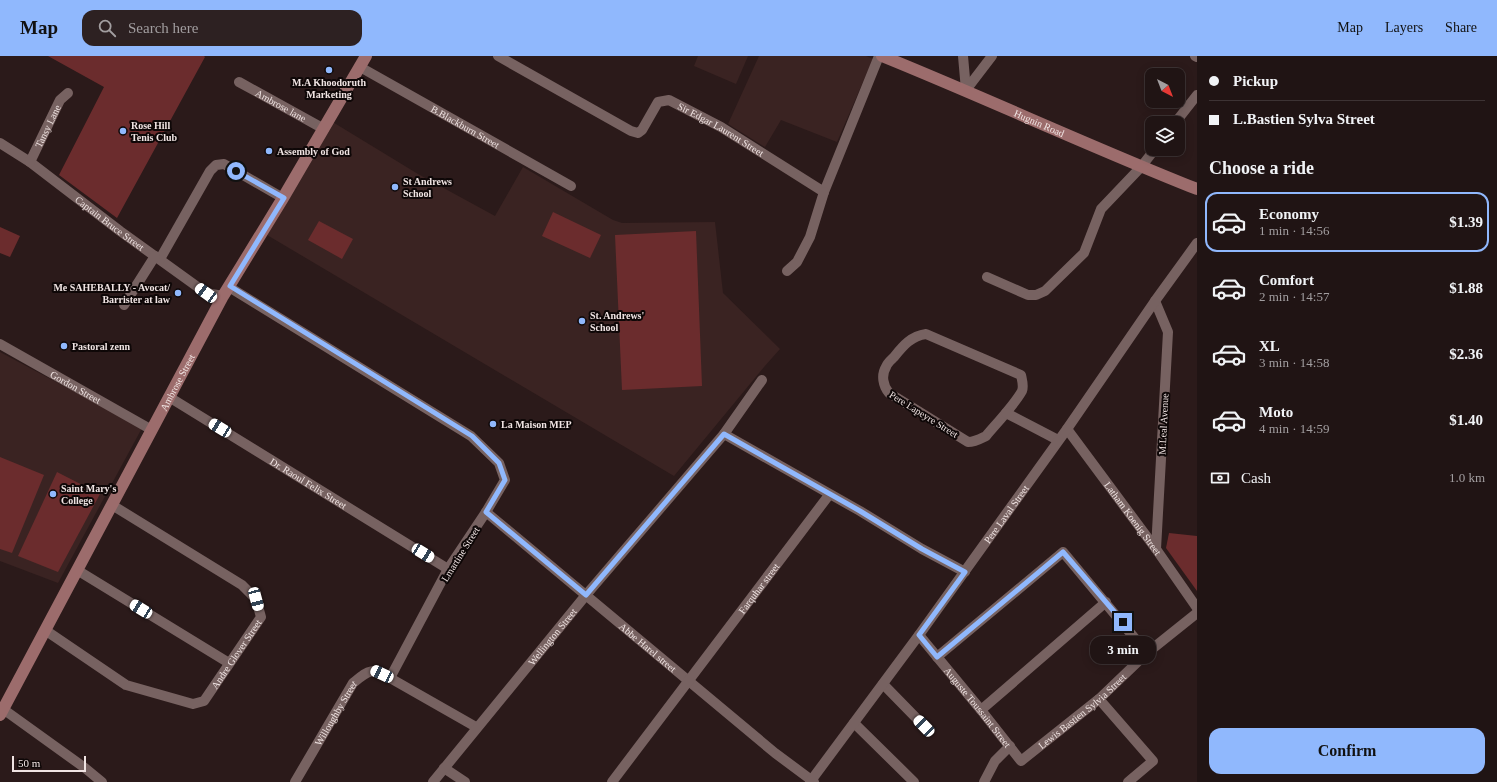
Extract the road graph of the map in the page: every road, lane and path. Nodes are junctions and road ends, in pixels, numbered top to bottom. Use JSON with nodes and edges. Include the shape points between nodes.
{"nodes":[{"id":1,"x":498,"y":56,"type":"edge"},
{"id":2,"x":881,"y":56,"type":"edge"},
{"id":3,"x":963,"y":56,"type":"edge"},
{"id":4,"x":992,"y":56,"type":"edge"},
{"id":5,"x":363,"y":61,"type":"edge"},
{"id":6,"x":239,"y":82,"type":"dead end"},
{"id":7,"x":966,"y":90,"type":"junction"},
{"id":8,"x":68,"y":93,"type":"dead end"},
{"id":9,"x":1197,"y":95,"type":"edge"},
{"id":10,"x":1180,"y":116,"type":"edge"},
{"id":11,"x":324,"y":129,"type":"junction"},
{"id":12,"x":0,"y":143,"type":"edge"},
{"id":13,"x":1150,"y":156,"type":"edge"},
{"id":14,"x":30,"y":162,"type":"junction"},
{"id":15,"x":1141,"y":167,"type":"junction"},
{"id":16,"x":571,"y":186,"type":"dead end"},
{"id":17,"x":1197,"y":190,"type":"edge"},
{"id":18,"x":824,"y":192,"type":"junction"},
{"id":19,"x":284,"y":198,"type":"junction"},
{"id":20,"x":1197,"y":243,"type":"edge"},
{"id":21,"x":158,"y":258,"type":"junction"},
{"id":22,"x":787,"y":271,"type":"dead end"},
{"id":23,"x":987,"y":277,"type":"dead end"},
{"id":24,"x":226,"y":291,"type":"junction"},
{"id":25,"x":1155,"y":301,"type":"junction"},
{"id":26,"x":124,"y":304,"type":"dead end"},
{"id":27,"x":0,"y":344,"type":"edge"},
{"id":28,"x":762,"y":380,"type":"dead end"},
{"id":29,"x":169,"y":397,"type":"junction"},
{"id":30,"x":1006,"y":413,"type":"junction"},
{"id":31,"x":1067,"y":429,"type":"junction"},
{"id":32,"x":152,"y":430,"type":"junction"},
{"id":33,"x":724,"y":434,"type":"junction"},
{"id":34,"x":472,"y":436,"type":"joint"},
{"id":35,"x":1058,"y":440,"type":"junction"},
{"id":36,"x":829,"y":495,"type":"junction"},
{"id":37,"x":112,"y":505,"type":"junction"},
{"id":38,"x":486,"y":512,"type":"junction"},
{"id":39,"x":1156,"y":549,"type":"junction"},
{"id":40,"x":448,"y":569,"type":"junction"},
{"id":41,"x":77,"y":570,"type":"junction"},
{"id":42,"x":965,"y":572,"type":"junction"},
{"id":43,"x":586,"y":595,"type":"junction"},
{"id":44,"x":1106,"y":602,"type":"junction"},
{"id":45,"x":1197,"y":608,"type":"edge"},
{"id":46,"x":1197,"y":613,"type":"edge"},
{"id":47,"x":45,"y":630,"type":"junction"},
{"id":48,"x":919,"y":635,"type":"junction"},
{"id":49,"x":1147,"y":653,"type":"junction"},
{"id":50,"x":937,"y":657,"type":"junction"},
{"id":51,"x":229,"y":663,"type":"junction"},
{"id":52,"x":390,"y":678,"type":"junction"},
{"id":53,"x":689,"y":681,"type":"junction"},
{"id":54,"x":883,"y":684,"type":"junction"},
{"id":55,"x":1099,"y":699,"type":"junction"},
{"id":56,"x":981,"y":710,"type":"junction"},
{"id":57,"x":2,"y":712,"type":"edge"},
{"id":58,"x":854,"y":723,"type":"junction"},
{"id":59,"x":924,"y":726,"type":"dead end"},
{"id":60,"x":476,"y":727,"type":"junction"},
{"id":61,"x":1010,"y":746,"type":"junction"},
{"id":62,"x":1021,"y":761,"type":"joint"},
{"id":63,"x":444,"y":768,"type":"junction"},
{"id":64,"x":812,"y":781,"type":"edge"},
{"id":65,"x":102,"y":782,"type":"edge"},
{"id":66,"x":295,"y":782,"type":"edge"},
{"id":67,"x":433,"y":782,"type":"edge"},
{"id":68,"x":465,"y":782,"type":"edge"},
{"id":69,"x":612,"y":782,"type":"edge"},
{"id":70,"x":914,"y":782,"type":"edge"},
{"id":71,"x":984,"y":782,"type":"edge"},
{"id":72,"x":1128,"y":782,"type":"edge"}],
"edges":[{"from":1,"to":18,"type":"street","name":"Sir Edgar Laurent Street","via":[[631,132],[638,133],[642,130],[658,102],[669,100],[721,127]]},
{"from":2,"to":7,"type":"street","name":"Hugnin Road"},
{"from":2,"to":18,"type":"street"},
{"from":3,"to":7,"type":"street"},
{"from":4,"to":7,"type":"street"},
{"from":5,"to":11,"type":"street","name":"Ambrose Street"},
{"from":5,"to":16,"type":"street","name":"B.Blackburn Street"},
{"from":6,"to":11,"type":"street","name":"Ambrose lane"},
{"from":7,"to":15,"type":"street","name":"Hugnin Road"},
{"from":8,"to":14,"type":"street","name":"Tansy Lane","via":[[60,100]]},
{"from":9,"to":10,"type":"street"},
{"from":11,"to":19,"type":"street","name":"Ambrose Street"},
{"from":12,"to":14,"type":"street","name":"Captain Bruce Street"},
{"from":13,"to":15,"type":"street"},
{"from":14,"to":21,"type":"street","name":"Captain Bruce Street"},
{"from":15,"to":17,"type":"street","name":"Hugnin Road"},
{"from":15,"to":23,"type":"street","via":[[1101,209],[1084,253],[1045,291],[1028,295]]},
{"from":18,"to":22,"type":"street","via":[[810,237],[797,262]]},
{"from":19,"to":21,"type":"street","via":[[224,164],[216,165]]},
{"from":19,"to":24,"type":"street","name":"Ambrose Street"},
{"from":20,"to":25,"type":"street","name":"Pere Laval Street"},
{"from":21,"to":24,"type":"street","name":"Captain Bruce Street","via":[[206,293]]},
{"from":21,"to":26,"type":"street"},
{"from":24,"to":29,"type":"street","name":"Ambrose Street"},
{"from":24,"to":34,"type":"street","name":"Captain Bruce Street"},
{"from":25,"to":31,"type":"street","name":"Pere Laval Street"},
{"from":25,"to":39,"type":"street","name":"M.Leal Avenue","via":[[1168,332]]},
{"from":27,"to":32,"type":"street","name":"Gordon Street"},
{"from":28,"to":33,"type":"street","name":"Wellington Street"},
{"from":29,"to":32,"type":"street","name":"Ambrose Street"},
{"from":29,"to":40,"type":"street","name":"Dr. Raoul Felix Street"},
{"from":30,"to":30,"type":"street","name":"Pere Lapeyre Street","via":[[1022,390],[1021,375],[933,336],[926,334],[908,341],[886,366],[883,381],[889,393],[968,442],[986,436]]},
{"from":30,"to":35,"type":"street"},
{"from":31,"to":35,"type":"street","name":"Pere Laval Street"},
{"from":31,"to":39,"type":"street","name":"Latham Koenig Street"},
{"from":32,"to":37,"type":"street","name":"Ambrose Street"},
{"from":33,"to":36,"type":"street"},
{"from":33,"to":43,"type":"street","name":"Wellington Street"},
{"from":34,"to":38,"type":"street","name":"Lmartine Street","via":[[499,463],[505,480]]},
{"from":35,"to":42,"type":"street","name":"Pere Laval Street"},
{"from":36,"to":42,"type":"street"},
{"from":36,"to":53,"type":"street","name":"Farquhar street"},
{"from":37,"to":41,"type":"street","name":"Ambrose Street"},
{"from":37,"to":51,"type":"street","name":"Andre Glover Street","via":[[242,585],[256,599],[261,617]]},
{"from":38,"to":40,"type":"street","name":"Lmartine Street"},
{"from":38,"to":43,"type":"street","name":"Abbe Harel street"},
{"from":39,"to":45,"type":"street","name":"Latham Koenig Street"},
{"from":40,"to":52,"type":"street","name":"Lmartine Street"},
{"from":41,"to":47,"type":"street","name":"Ambrose Street"},
{"from":41,"to":51,"type":"street"},
{"from":42,"to":48,"type":"street","name":"Pere Laval Street"},
{"from":43,"to":53,"type":"street","name":"Abbe Harel street"},
{"from":43,"to":60,"type":"street","name":"Wellington Street"},
{"from":44,"to":49,"type":"street"},
{"from":44,"to":50,"type":"street","via":[[1063,552]]},
{"from":44,"to":56,"type":"street"},
{"from":46,"to":49,"type":"street","name":"Lewis Bastien Sylvia Street"},
{"from":47,"to":51,"type":"street","name":"Andre Glover Street","via":[[126,685],[193,704],[204,701]]},
{"from":47,"to":57,"type":"street","name":"Ambrose Street"},
{"from":48,"to":50,"type":"street","name":"Auguste Toussaint Street"},
{"from":48,"to":54,"type":"street","name":"Pere Laval Street"},
{"from":49,"to":55,"type":"street","name":"Lewis Bastien Sylvia Street"},
{"from":50,"to":56,"type":"street","name":"Auguste Toussaint Street"},
{"from":52,"to":60,"type":"street","name":"Willoughby Street"},
{"from":52,"to":66,"type":"street","name":"Willoughby Street","via":[[375,671],[366,672],[353,683]]},
{"from":53,"to":64,"type":"street","name":"Abbe Harel street"},
{"from":53,"to":69,"type":"street","name":"Farquhar street"},
{"from":54,"to":58,"type":"street","name":"Pere Laval Street"},
{"from":54,"to":59,"type":"street"},
{"from":55,"to":62,"type":"street","name":"Lewis Bastien Sylvia Street"},
{"from":55,"to":72,"type":"street","via":[[1153,761]]},
{"from":56,"to":61,"type":"street","name":"Auguste Toussaint Street"},
{"from":57,"to":65,"type":"street"},
{"from":58,"to":64,"type":"street","name":"Pere Laval Street"},
{"from":58,"to":70,"type":"street"},
{"from":60,"to":63,"type":"street","name":"Wellington Street"},
{"from":61,"to":62,"type":"street","name":"Auguste Toussaint Street"},
{"from":61,"to":71,"type":"street","via":[[995,761]]},
{"from":63,"to":67,"type":"street","name":"Wellington Street"},
{"from":63,"to":68,"type":"street"}]}
